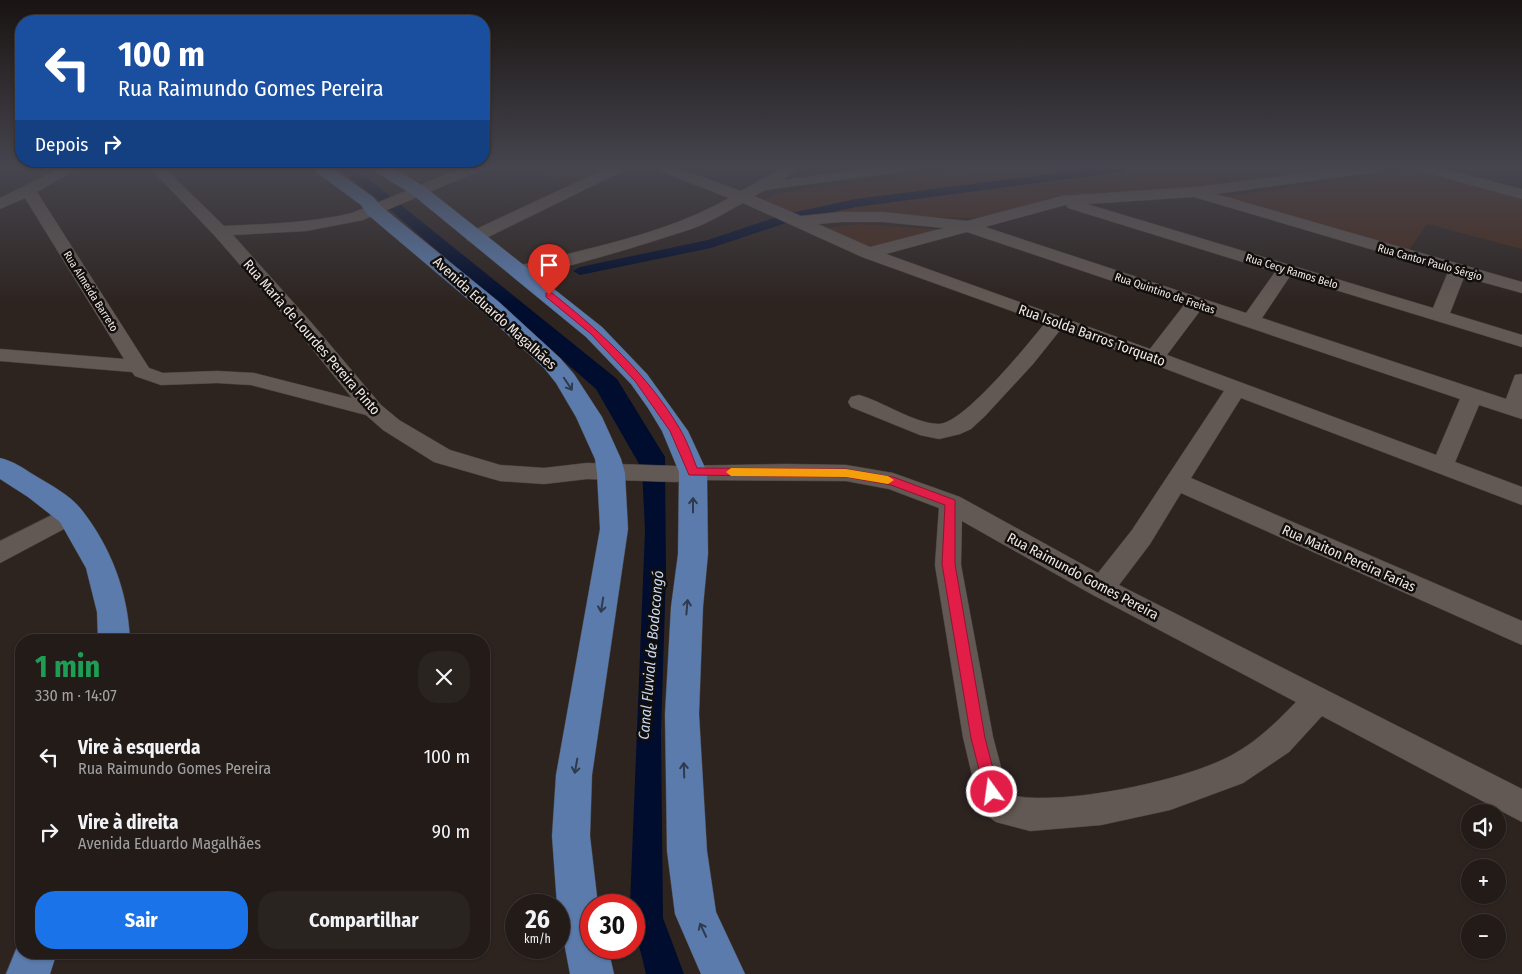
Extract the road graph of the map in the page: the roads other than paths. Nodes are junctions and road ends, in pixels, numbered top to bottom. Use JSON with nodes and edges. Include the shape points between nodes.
{"nodes":[{"id":1,"x":43,"y":213,"type":"edge"},
{"id":2,"x":202,"y":213,"type":"edge"},
{"id":3,"x":365,"y":213,"type":"edge"},
{"id":4,"x":384,"y":213,"type":"edge"},
{"id":5,"x":442,"y":213,"type":"edge"},
{"id":6,"x":523,"y":213,"type":"edge"},
{"id":7,"x":712,"y":213,"type":"edge"},
{"id":8,"x":787,"y":213,"type":"edge"},
{"id":9,"x":1014,"y":213,"type":"edge"},
{"id":10,"x":1103,"y":213,"type":"edge"},
{"id":11,"x":1267,"y":213,"type":"edge"},
{"id":12,"x":800,"y":221,"type":"junction"},
{"id":13,"x":966,"y":226,"type":"junction"},
{"id":14,"x":220,"y":231,"type":"junction"},
{"id":15,"x":474,"y":237,"type":"junction"},
{"id":16,"x":868,"y":253,"type":"junction"},
{"id":17,"x":1286,"y":269,"type":"junction"},
{"id":18,"x":1458,"y":270,"type":"junction"},
{"id":19,"x":518,"y":271,"type":"junction"},
{"id":20,"x":1522,"y":288,"type":"edge"},
{"id":21,"x":1195,"y":304,"type":"junction"},
{"id":22,"x":1439,"y":316,"type":"junction"},
{"id":23,"x":1057,"y":321,"type":"junction"},
{"id":24,"x":1250,"y":322,"type":"junction"},
{"id":25,"x":1522,"y":341,"type":"edge"},
{"id":26,"x":0,"y":355,"type":"edge"},
{"id":27,"x":1154,"y":358,"type":"junction"},
{"id":28,"x":137,"y":366,"type":"junction"},
{"id":29,"x":1522,"y":380,"type":"edge"},
{"id":30,"x":1236,"y":389,"type":"junction"},
{"id":31,"x":1472,"y":395,"type":"junction"},
{"id":32,"x":859,"y":402,"type":"dead end"},
{"id":33,"x":373,"y":410,"type":"junction"},
{"id":34,"x":1518,"y":411,"type":"edge"},
{"id":35,"x":0,"y":466,"type":"edge"},
{"id":36,"x":1442,"y":466,"type":"junction"},
{"id":37,"x":611,"y":473,"type":"junction"},
{"id":38,"x":684,"y":473,"type":"junction"},
{"id":39,"x":1177,"y":482,"type":"junction"},
{"id":40,"x":1522,"y":496,"type":"edge"},
{"id":41,"x":951,"y":503,"type":"junction"},
{"id":42,"x":70,"y":515,"type":"junction"},
{"id":43,"x":0,"y":553,"type":"edge"},
{"id":44,"x":1102,"y":588,"type":"junction"},
{"id":45,"x":1522,"y":633,"type":"edge"},
{"id":46,"x":114,"y":634,"type":"edge"},
{"id":47,"x":1319,"y":699,"type":"junction"},
{"id":48,"x":1522,"y":806,"type":"edge"},
{"id":49,"x":33,"y":959,"type":"edge"},
{"id":50,"x":28,"y":974,"type":"edge"},
{"id":51,"x":592,"y":974,"type":"edge"},
{"id":52,"x":724,"y":974,"type":"edge"}],
"edges":[{"from":1,"to":28,"type":"street","name":"Rua Almeida Barreto"},
{"from":2,"to":14,"type":"street","name":"Rua Maria de Lourdes Pereira Pinto"},
{"from":3,"to":14,"type":"street","via":[[315,226]]},
{"from":4,"to":37,"type":"main road","name":"Avenida Eduardo Magalhães","one_way":true,"via":[[566,379],[600,439]]},
{"from":5,"to":15,"type":"main road"},
{"from":6,"to":15,"type":"street"},
{"from":7,"to":19,"type":"street","via":[[687,225]]},
{"from":8,"to":12,"type":"street","name":"Rua Isolda Barros Torquato"},
{"from":9,"to":13,"type":"street"},
{"from":10,"to":17,"type":"street","name":"Rua Cecy Ramos Belo"},
{"from":11,"to":18,"type":"street","name":"Rua Cantor Paulo Sérgio"},
{"from":12,"to":13,"type":"street","name":"Rua Quintino de Freitas","via":[[870,217],[930,220]]},
{"from":12,"to":16,"type":"street","name":"Rua Isolda Barros Torquato"},
{"from":13,"to":16,"type":"street"},
{"from":13,"to":21,"type":"street","name":"Rua Quintino de Freitas"},
{"from":14,"to":33,"type":"street","name":"Rua Maria de Lourdes Pereira Pinto"},
{"from":15,"to":19,"type":"main road"},
{"from":16,"to":23,"type":"street","name":"Rua Isolda Barros Torquato"},
{"from":17,"to":22,"type":"street","name":"Rua Cecy Ramos Belo"},
{"from":17,"to":24,"type":"street"},
{"from":18,"to":20,"type":"street","name":"Rua Cantor Paulo Sérgio"},
{"from":18,"to":22,"type":"street"},
{"from":19,"to":38,"type":"main road","via":[[594,332],[639,379],[676,430]]},
{"from":21,"to":24,"type":"street","name":"Rua Quintino de Freitas"},
{"from":21,"to":27,"type":"street"},
{"from":22,"to":25,"type":"street","name":"Rua Cecy Ramos Belo"},
{"from":23,"to":27,"type":"street","name":"Rua Isolda Barros Torquato"},
{"from":23,"to":32,"type":"street","via":[[978,411],[958,426],[940,432],[920,428]]},
{"from":24,"to":31,"type":"street","name":"Rua Quintino de Freitas"},
{"from":26,"to":28,"type":"street","name":"Rua Almeida Barreto"},
{"from":27,"to":30,"type":"street","name":"Rua Isolda Barros Torquato"},
{"from":28,"to":33,"type":"street","name":"Rua Almeida Barreto","via":[[149,376],[161,379],[254,379]]},
{"from":29,"to":34,"type":"street"},
{"from":30,"to":36,"type":"street","name":"Rua Isolda Barros Torquato"},
{"from":30,"to":39,"type":"street"},
{"from":31,"to":34,"type":"street","name":"Rua Quintino de Freitas"},
{"from":31,"to":36,"type":"street"},
{"from":33,"to":37,"type":"street","name":"Rua Maria de Lourdes Pereira Pinto","via":[[417,443],[470,466],[500,473],[544,476],[587,471]]},
{"from":35,"to":42,"type":"main road"},
{"from":36,"to":40,"type":"street","name":"Rua Isolda Barros Torquato"},
{"from":37,"to":38,"type":"street","name":"Rua Raimundo Gomes Pereira"},
{"from":37,"to":51,"type":"main road","name":"Avenida Eduardo Magalhães","one_way":true,"via":[[614,529],[574,775],[571,836],[575,895]]},
{"from":38,"to":41,"type":"street","name":"Rua Raimundo Gomes Pereira","via":[[846,473],[893,481]]},
{"from":52,"to":38,"type":"main road","one_way":true,"via":[[696,914],[687,851],[682,714],[686,607],[693,554]]},
{"from":39,"to":44,"type":"street"},
{"from":39,"to":45,"type":"street","name":"Rua Maiton Pereira Farias"},
{"from":41,"to":44,"type":"street","name":"Rua Raimundo Gomes Pereira"},
{"from":41,"to":47,"type":"street","via":[[948,564],[978,738],[992,792],[1008,811],[1030,815],[1102,809],[1170,794],[1232,772],[1278,742]]},
{"from":42,"to":43,"type":"street"},
{"from":42,"to":46,"type":"main road","via":[[100,567],[113,612]]},
{"from":44,"to":47,"type":"street","name":"Rua Raimundo Gomes Pereira"},
{"from":47,"to":48,"type":"street","name":"Rua Raimundo Gomes Pereira"},
{"from":49,"to":50,"type":"main road"}]}
